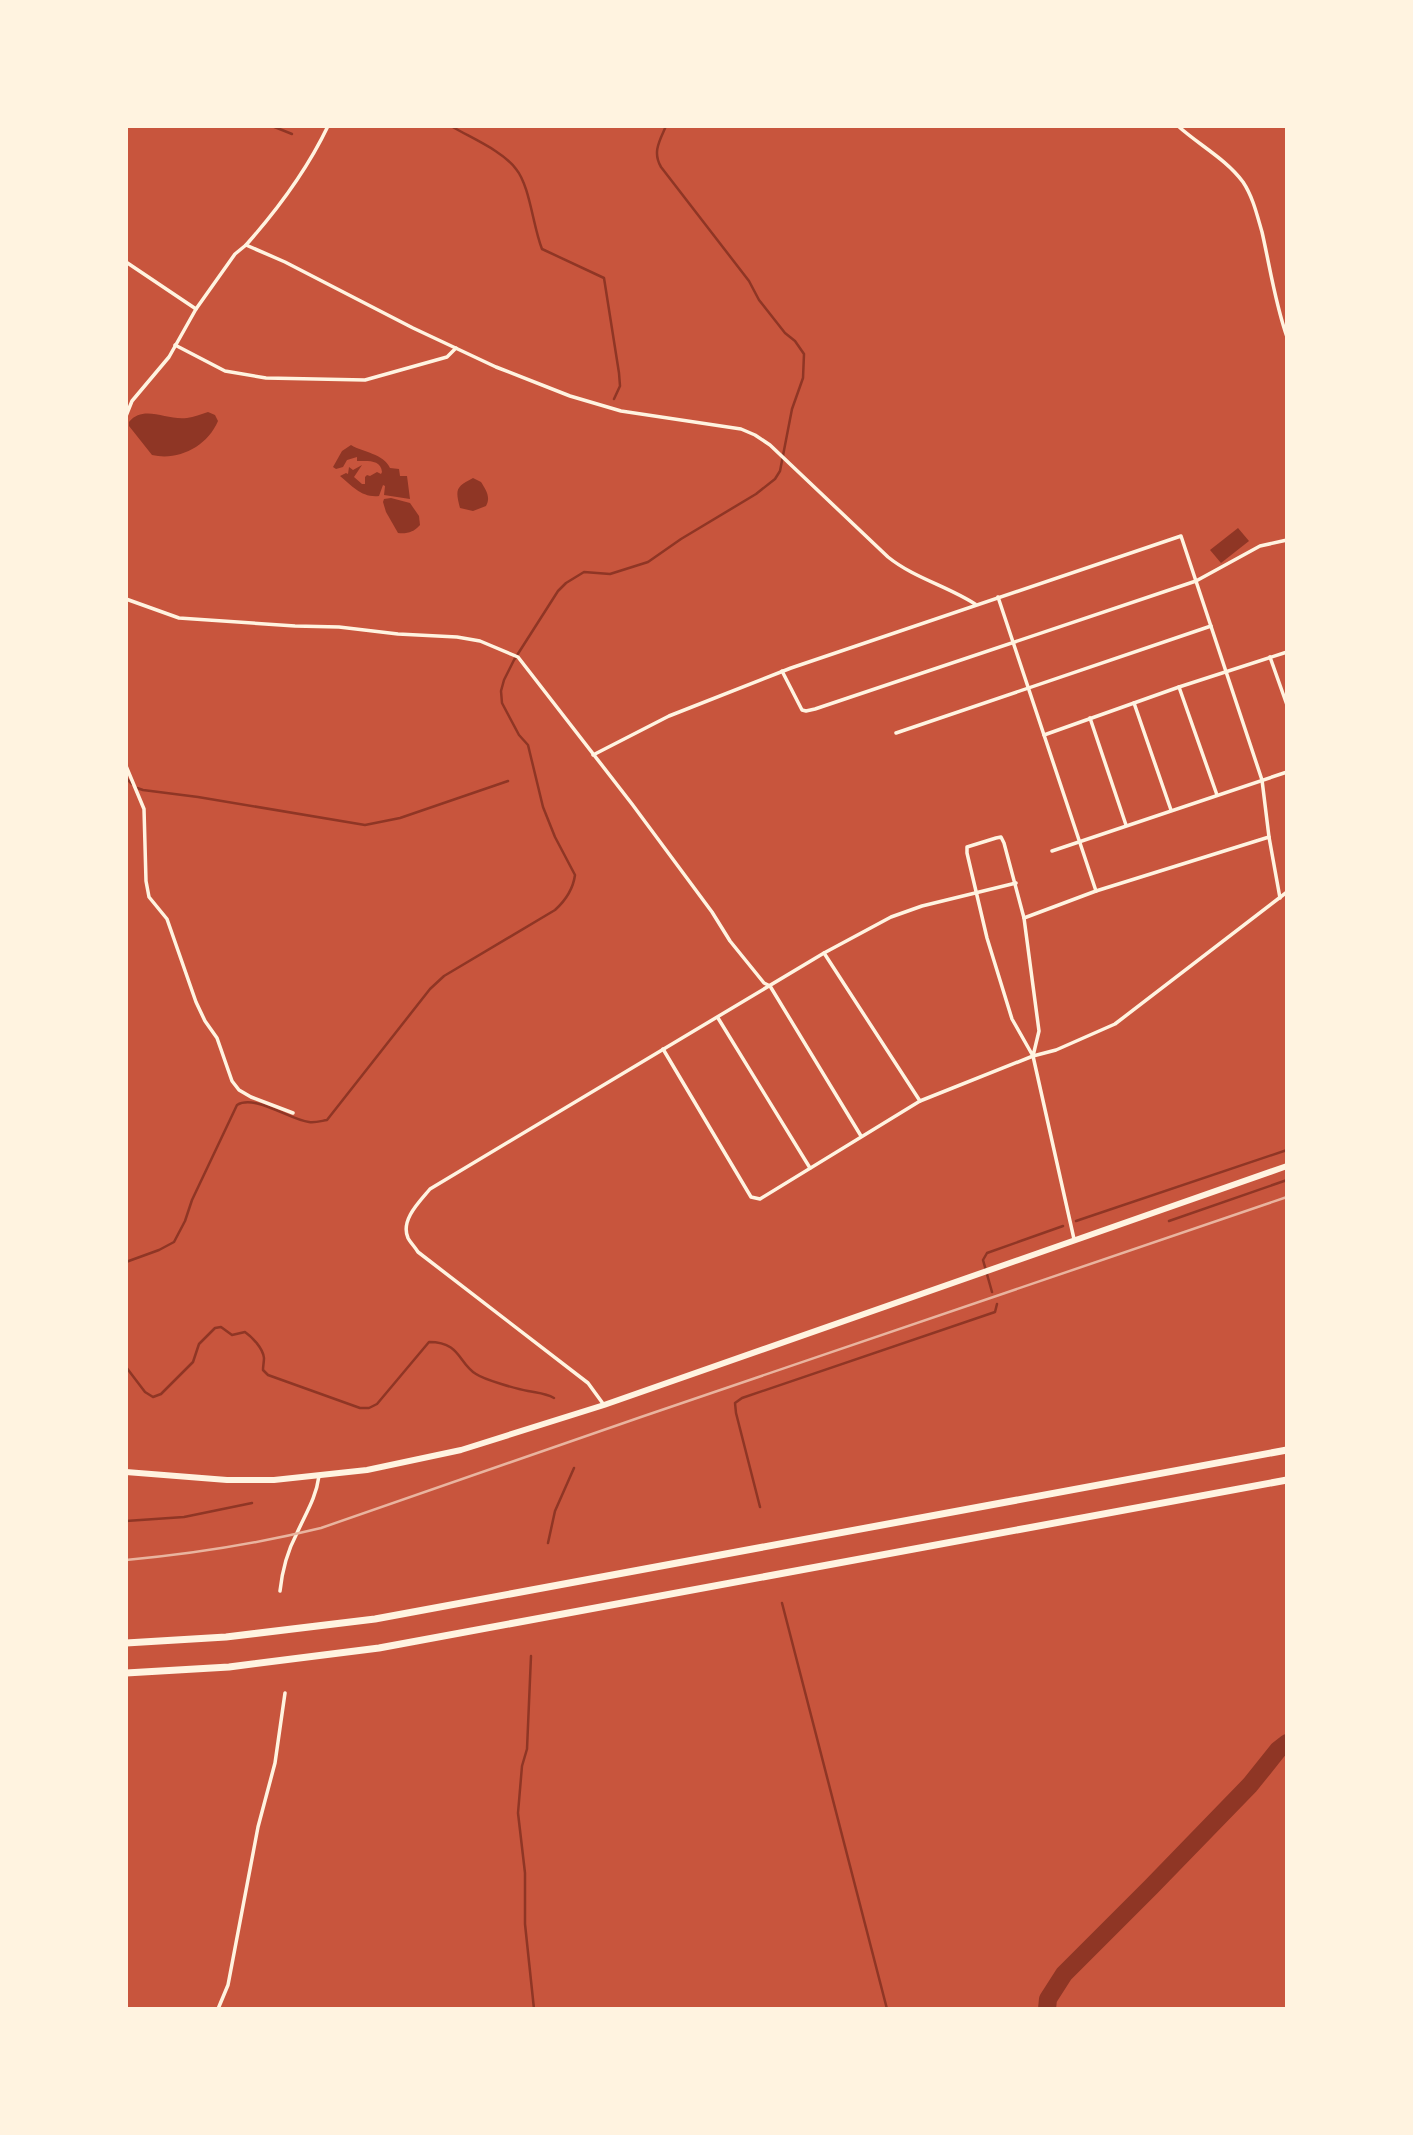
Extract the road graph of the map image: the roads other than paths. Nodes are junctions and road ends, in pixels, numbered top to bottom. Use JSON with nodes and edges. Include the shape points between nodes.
{"nodes":[{"id":1,"x":328,"y":126,"type":"edge"},
{"id":2,"x":1178,"y":126,"type":"edge"},
{"id":3,"x":246,"y":245,"type":"junction"},
{"id":4,"x":126,"y":262,"type":"edge"},
{"id":5,"x":196,"y":309,"type":"junction"},
{"id":6,"x":1287,"y":337,"type":"edge"},
{"id":7,"x":175,"y":345,"type":"junction"},
{"id":8,"x":456,"y":348,"type":"junction"},
{"id":9,"x":126,"y":416,"type":"edge"},
{"id":10,"x":1287,"y":540,"type":"edge"},
{"id":11,"x":1196,"y":582,"type":"junction"},
{"id":12,"x":998,"y":597,"type":"junction"},
{"id":13,"x":126,"y":599,"type":"edge"},
{"id":14,"x":975,"y":604,"type":"junction"},
{"id":15,"x":1211,"y":626,"type":"junction"},
{"id":16,"x":1013,"y":643,"type":"junction"},
{"id":17,"x":1287,"y":652,"type":"edge"},
{"id":18,"x":1270,"y":657,"type":"junction"},
{"id":19,"x":782,"y":671,"type":"junction"},
{"id":20,"x":1226,"y":671,"type":"junction"},
{"id":21,"x":1179,"y":687,"type":"junction"},
{"id":22,"x":1028,"y":689,"type":"junction"},
{"id":23,"x":1134,"y":703,"type":"junction"},
{"id":24,"x":1287,"y":705,"type":"edge"},
{"id":25,"x":1090,"y":718,"type":"junction"},
{"id":26,"x":896,"y":733,"type":"dead end"},
{"id":27,"x":1044,"y":735,"type":"junction"},
{"id":28,"x":593,"y":755,"type":"junction"},
{"id":29,"x":126,"y":766,"type":"edge"},
{"id":30,"x":1287,"y":772,"type":"edge"},
{"id":31,"x":1262,"y":780,"type":"junction"},
{"id":32,"x":1217,"y":795,"type":"junction"},
{"id":33,"x":1171,"y":810,"type":"junction"},
{"id":34,"x":1126,"y":825,"type":"junction"},
{"id":35,"x":1269,"y":837,"type":"junction"},
{"id":36,"x":1079,"y":842,"type":"junction"},
{"id":37,"x":1052,"y":851,"type":"dead end"},
{"id":38,"x":1016,"y":883,"type":"junction"},
{"id":39,"x":1096,"y":891,"type":"junction"},
{"id":40,"x":976,"y":892,"type":"junction"},
{"id":41,"x":1287,"y":892,"type":"edge"},
{"id":42,"x":1280,"y":898,"type":"junction"},
{"id":43,"x":1024,"y":918,"type":"junction"},
{"id":44,"x":824,"y":953,"type":"junction"},
{"id":45,"x":770,"y":986,"type":"junction"},
{"id":46,"x":717,"y":1017,"type":"junction"},
{"id":47,"x":663,"y":1049,"type":"junction"},
{"id":48,"x":1033,"y":1056,"type":"junction"},
{"id":49,"x":920,"y":1101,"type":"junction"},
{"id":50,"x":293,"y":1113,"type":"dead end"},
{"id":51,"x":861,"y":1136,"type":"junction"},
{"id":52,"x":1287,"y":1166,"type":"edge"},
{"id":53,"x":810,"y":1168,"type":"junction"},
{"id":54,"x":1074,"y":1239,"type":"junction"},
{"id":55,"x":604,"y":1405,"type":"junction"},
{"id":56,"x":1287,"y":1450,"type":"edge"},
{"id":57,"x":126,"y":1472,"type":"edge"},
{"id":58,"x":319,"y":1476,"type":"junction"},
{"id":59,"x":1287,"y":1480,"type":"edge"},
{"id":60,"x":280,"y":1591,"type":"dead end"},
{"id":61,"x":126,"y":1643,"type":"edge"},
{"id":62,"x":126,"y":1673,"type":"edge"},
{"id":63,"x":285,"y":1693,"type":"dead end"},
{"id":64,"x":218,"y":2009,"type":"edge"}],
"edges":[{"from":1,"to":3,"type":"street","via":[[285,197]]},
{"from":2,"to":6,"type":"street","via":[[1231,170],[1250,194]]},
{"from":3,"to":5,"type":"street"},
{"from":3,"to":8,"type":"street"},
{"from":4,"to":5,"type":"street"},
{"from":5,"to":7,"type":"street"},
{"from":7,"to":8,"type":"street","via":[[226,371],[265,378],[365,380],[447,357]]},
{"from":7,"to":9,"type":"street","via":[[132,401]]},
{"from":8,"to":14,"type":"street","via":[[570,397],[755,435],[904,570]]},
{"from":10,"to":11,"type":"street","via":[[1260,546]]},
{"from":11,"to":12,"type":"street","via":[[1181,536]]},
{"from":11,"to":15,"type":"street"},
{"from":11,"to":16,"type":"street"},
{"from":12,"to":14,"type":"street"},
{"from":12,"to":16,"type":"street"},
{"from":13,"to":28,"type":"street","via":[[179,618],[480,641],[516,656]]},
{"from":14,"to":19,"type":"street"},
{"from":15,"to":20,"type":"street"},
{"from":15,"to":22,"type":"street"},
{"from":16,"to":19,"type":"street","via":[[806,711]]},
{"from":16,"to":22,"type":"street"},
{"from":17,"to":18,"type":"street"},
{"from":18,"to":20,"type":"street"},
{"from":18,"to":24,"type":"street"},
{"from":19,"to":28,"type":"street","via":[[679,711]]},
{"from":20,"to":21,"type":"street"},
{"from":20,"to":31,"type":"street"},
{"from":21,"to":23,"type":"street"},
{"from":21,"to":32,"type":"street"},
{"from":22,"to":26,"type":"street"},
{"from":22,"to":27,"type":"street"},
{"from":23,"to":25,"type":"street"},
{"from":23,"to":33,"type":"street"},
{"from":25,"to":27,"type":"street"},
{"from":25,"to":34,"type":"street"},
{"from":27,"to":36,"type":"street"},
{"from":28,"to":45,"type":"street","via":[[730,941]]},
{"from":29,"to":50,"type":"street","via":[[144,809],[149,897],[167,919],[196,1002],[217,1038],[232,1082],[251,1097]]},
{"from":30,"to":31,"type":"street"},
{"from":31,"to":32,"type":"street"},
{"from":31,"to":35,"type":"street"},
{"from":32,"to":33,"type":"street"},
{"from":33,"to":34,"type":"street"},
{"from":34,"to":36,"type":"street"},
{"from":35,"to":39,"type":"street"},
{"from":35,"to":42,"type":"street"},
{"from":36,"to":37,"type":"street"},
{"from":36,"to":39,"type":"street"},
{"from":38,"to":40,"type":"street"},
{"from":38,"to":40,"type":"street","via":[[1004,843],[996,838],[967,847]]},
{"from":38,"to":43,"type":"street"},
{"from":39,"to":43,"type":"street"},
{"from":40,"to":44,"type":"street","via":[[891,917]]},
{"from":40,"to":48,"type":"street","via":[[1012,1019]]},
{"from":41,"to":42,"type":"street"},
{"from":42,"to":48,"type":"street","via":[[1115,1024]]},
{"from":43,"to":48,"type":"street","via":[[1039,1031]]},
{"from":44,"to":45,"type":"street"},
{"from":44,"to":49,"type":"street"},
{"from":45,"to":46,"type":"street"},
{"from":45,"to":51,"type":"street"},
{"from":46,"to":47,"type":"street"},
{"from":46,"to":53,"type":"street"},
{"from":47,"to":53,"type":"street","via":[[751,1197],[760,1199]]},
{"from":47,"to":55,"type":"street","via":[[430,1189],[413,1209],[406,1227],[418,1252],[588,1383]]},
{"from":48,"to":49,"type":"street"},
{"from":48,"to":54,"type":"street"},
{"from":49,"to":51,"type":"street"},
{"from":51,"to":53,"type":"street"},
{"from":52,"to":54,"type":"main road"},
{"from":54,"to":55,"type":"main road"},
{"from":55,"to":58,"type":"main road","via":[[461,1450]]},
{"from":56,"to":61,"type":"highway","via":[[375,1619],[226,1637]]},
{"from":57,"to":58,"type":"main road","via":[[227,1480]]},
{"from":58,"to":60,"type":"street"},
{"from":59,"to":62,"type":"highway","via":[[379,1648],[229,1667]]},
{"from":63,"to":64,"type":"street","via":[[275,1763],[228,1985]]}]}
